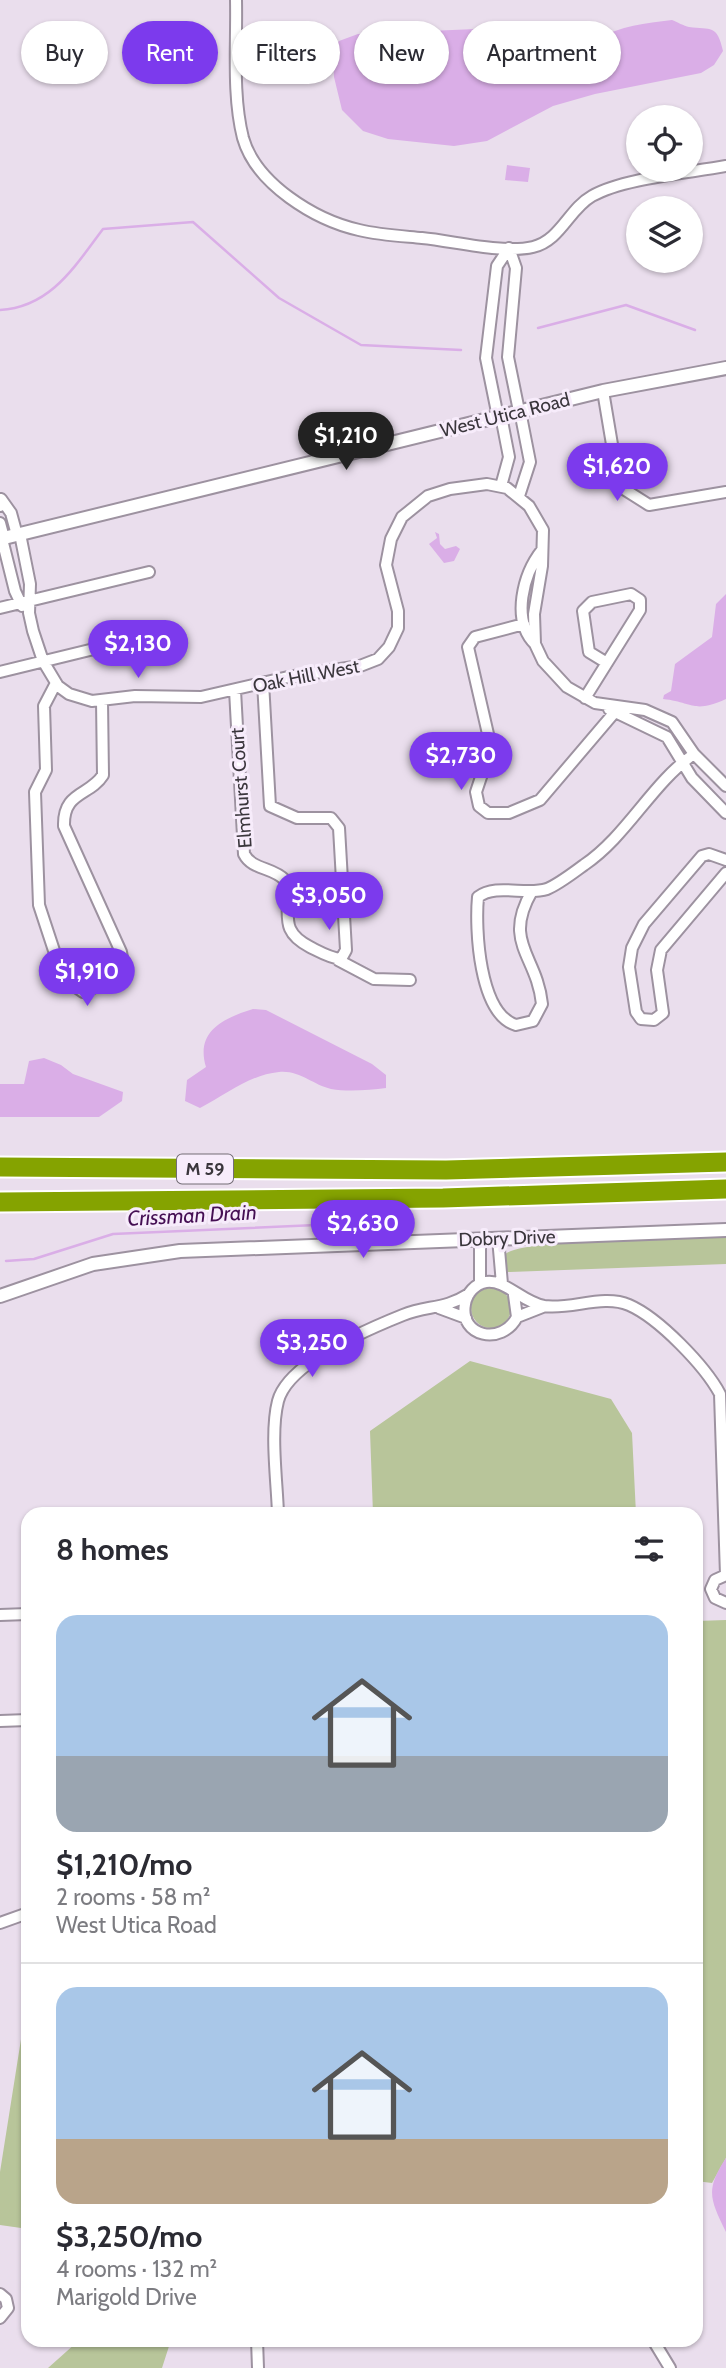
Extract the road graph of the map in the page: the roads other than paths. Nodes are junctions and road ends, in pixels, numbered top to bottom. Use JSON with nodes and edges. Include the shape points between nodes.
{"nodes":[{"id":1,"x":236,"y":0,"type":"edge"},
{"id":2,"x":726,"y":166,"type":"edge"},
{"id":3,"x":509,"y":248,"type":"junction"},
{"id":4,"x":726,"y":368,"type":"edge"},
{"id":5,"x":603,"y":391,"type":"junction"},
{"id":6,"x":519,"y":411,"type":"junction"},
{"id":7,"x":499,"y":416,"type":"junction"},
{"id":8,"x":501,"y":486,"type":"junction"},
{"id":9,"x":726,"y":492,"type":"edge"},
{"id":10,"x":519,"y":496,"type":"junction"},
{"id":11,"x":0,"y":499,"type":"edge"},
{"id":12,"x":0,"y":523,"type":"edge"},
{"id":13,"x":19,"y":534,"type":"junction"},
{"id":14,"x":2,"y":539,"type":"edge"},
{"id":15,"x":542,"y":550,"type":"junction"},
{"id":16,"x":149,"y":572,"type":"dead end"},
{"id":17,"x":25,"y":602,"type":"junction"},
{"id":18,"x":0,"y":608,"type":"edge"},
{"id":19,"x":524,"y":624,"type":"junction"},
{"id":20,"x":139,"y":638,"type":"dead end"},
{"id":21,"x":535,"y":644,"type":"junction"},
{"id":22,"x":43,"y":661,"type":"junction"},
{"id":23,"x":607,"y":663,"type":"junction"},
{"id":24,"x":0,"y":672,"type":"edge"},
{"id":25,"x":263,"y":682,"type":"junction"},
{"id":26,"x":56,"y":684,"type":"junction"},
{"id":27,"x":235,"y":690,"type":"junction"},
{"id":28,"x":585,"y":698,"type":"junction"},
{"id":29,"x":102,"y":701,"type":"junction"},
{"id":30,"x":610,"y":710,"type":"junction"},
{"id":31,"x":694,"y":754,"type":"junction"},
{"id":32,"x":683,"y":762,"type":"junction"},
{"id":33,"x":724,"y":781,"type":"edge"},
{"id":34,"x":706,"y":793,"type":"junction"},
{"id":35,"x":726,"y":813,"type":"edge"},
{"id":36,"x":726,"y":860,"type":"edge"},
{"id":37,"x":726,"y":873,"type":"edge"},
{"id":38,"x":532,"y":891,"type":"junction"},
{"id":39,"x":338,"y":960,"type":"junction"},
{"id":40,"x":410,"y":980,"type":"dead end"},
{"id":41,"x":725,"y":1161,"type":"edge"},
{"id":42,"x":0,"y":1167,"type":"edge"},
{"id":43,"x":726,"y":1189,"type":"edge"},
{"id":44,"x":0,"y":1202,"type":"edge"},
{"id":45,"x":726,"y":1230,"type":"edge"},
{"id":46,"x":498,"y":1238,"type":"junction"},
{"id":47,"x":480,"y":1239,"type":"junction"},
{"id":48,"x":480,"y":1284,"type":"junction"},
{"id":49,"x":502,"y":1284,"type":"junction"},
{"id":50,"x":469,"y":1294,"type":"junction"},
{"id":51,"x":514,"y":1295,"type":"junction"},
{"id":52,"x":0,"y":1296,"type":"edge"},
{"id":53,"x":545,"y":1306,"type":"junction"},
{"id":54,"x":439,"y":1308,"type":"junction"},
{"id":55,"x":517,"y":1317,"type":"junction"},
{"id":56,"x":466,"y":1318,"type":"junction"},
{"id":57,"x":278,"y":1507,"type":"edge"},
{"id":58,"x":726,"y":1575,"type":"edge"},
{"id":59,"x":726,"y":1603,"type":"edge"},
{"id":60,"x":21,"y":1614,"type":"edge"},
{"id":61,"x":0,"y":1615,"type":"edge"},
{"id":62,"x":21,"y":1720,"type":"edge"},
{"id":63,"x":0,"y":1721,"type":"edge"},
{"id":64,"x":21,"y":1916,"type":"edge"},
{"id":65,"x":0,"y":1923,"type":"edge"},
{"id":66,"x":0,"y":2294,"type":"edge"},
{"id":67,"x":0,"y":2318,"type":"edge"},
{"id":68,"x":257,"y":2347,"type":"edge"},
{"id":69,"x":657,"y":2347,"type":"edge"},
{"id":70,"x":258,"y":2368,"type":"edge"},
{"id":71,"x":670,"y":2368,"type":"edge"}],
"edges":[{"from":1,"to":3,"type":"street","via":[[242,130],[247,149],[274,185],[319,214],[357,229]]},
{"from":2,"to":3,"type":"street","via":[[607,188],[582,202],[541,245]]},
{"from":3,"to":6,"type":"street","via":[[516,268],[508,357]]},
{"from":3,"to":7,"type":"street","via":[[497,266],[486,358]]},
{"from":4,"to":5,"type":"street","name":"West Utica Road"},
{"from":5,"to":6,"type":"street","name":"West Utica Road"},
{"from":5,"to":9,"type":"street","via":[[619,486],[649,505]]},
{"from":6,"to":7,"type":"street","name":"West Utica Road"},
{"from":6,"to":10,"type":"street","via":[[530,462]]},
{"from":7,"to":8,"type":"street","via":[[509,457]]},
{"from":7,"to":13,"type":"street","name":"West Utica Road"},
{"from":8,"to":10,"type":"street"},
{"from":8,"to":25,"type":"street","name":"Oak Hill West","via":[[472,485],[438,492],[402,517],[391,539],[387,565],[398,628],[382,656],[360,666]]},
{"from":10,"to":15,"type":"street","via":[[541,524]]},
{"from":11,"to":13,"type":"street"},
{"from":12,"to":14,"type":"street"},
{"from":13,"to":14,"type":"street","name":"West Utica Road"},
{"from":13,"to":17,"type":"street"},
{"from":14,"to":17,"type":"street"},
{"from":15,"to":19,"type":"street","via":[[526,580]]},
{"from":15,"to":21,"type":"street"},
{"from":16,"to":17,"type":"street"},
{"from":17,"to":18,"type":"street"},
{"from":17,"to":22,"type":"street"},
{"from":19,"to":21,"type":"street"},
{"from":19,"to":30,"type":"street","via":[[475,637],[468,647],[491,747],[476,792],[481,808],[502,815],[540,800]]},
{"from":20,"to":22,"type":"street"},
{"from":21,"to":28,"type":"street","via":[[557,679]]},
{"from":22,"to":24,"type":"street"},
{"from":22,"to":26,"type":"street"},
{"from":23,"to":23,"type":"street","via":[[640,610],[640,600],[631,594],[592,602],[583,611],[589,652]]},
{"from":23,"to":28,"type":"street"},
{"from":25,"to":27,"type":"street","name":"Oak Hill West"},
{"from":25,"to":39,"type":"street","name":"Elmhurst Court","via":[[270,806],[297,818],[331,818],[339,828],[345,950]]},
{"from":26,"to":29,"type":"street","via":[[74,696]]},
{"from":26,"to":29,"type":"street","via":[[45,701],[46,770],[34,792],[39,905],[63,978],[83,992],[114,979],[124,964],[64,826],[69,804],[103,775]]},
{"from":27,"to":29,"type":"street","name":"Oak Hill West","via":[[201,697],[135,696]]},
{"from":27,"to":39,"type":"street","name":"Elmhurst Court","via":[[244,854],[252,864],[285,880],[292,936]]},
{"from":28,"to":30,"type":"street"},
{"from":30,"to":31,"type":"street","via":[[645,710],[663,717],[677,728]]},
{"from":30,"to":32,"type":"street","via":[[667,737]]},
{"from":31,"to":32,"type":"street"},
{"from":31,"to":33,"type":"street"},
{"from":32,"to":34,"type":"street"},
{"from":32,"to":38,"type":"street","via":[[595,857],[549,888]]},
{"from":33,"to":34,"type":"street"},
{"from":34,"to":35,"type":"street"},
{"from":36,"to":37,"type":"street","via":[[702,856],[637,936],[629,967],[634,1007],[641,1018],[654,1020],[663,1013],[657,970],[660,950]]},
{"from":38,"to":38,"type":"street","via":[[490,892],[477,899],[486,986],[500,1016],[516,1025],[533,1021],[541,1010],[541,996],[518,929]]},
{"from":39,"to":40,"type":"street","name":"Elmhurst Court","via":[[374,979]]},
{"from":41,"to":42,"type":"highway","number":"M 59","via":[[434,1170]]},
{"from":43,"to":44,"type":"highway","number":"M 59","via":[[443,1198]]},
{"from":45,"to":46,"type":"street","name":"Dobry Drive"},
{"from":46,"to":47,"type":"street","name":"Dobry Drive"},
{"from":46,"to":49,"type":"street"},
{"from":47,"to":48,"type":"street"},
{"from":47,"to":52,"type":"street","name":"Dobry Drive","via":[[168,1252],[93,1264]]},
{"from":48,"to":49,"type":"street"},
{"from":48,"to":50,"type":"street"},
{"from":49,"to":51,"type":"street"},
{"from":50,"to":54,"type":"street"},
{"from":50,"to":56,"type":"street"},
{"from":51,"to":53,"type":"street"},
{"from":51,"to":55,"type":"street"},
{"from":53,"to":55,"type":"street"},
{"from":53,"to":58,"type":"street","via":[[620,1301],[633,1306],[708,1372],[720,1395]]},
{"from":54,"to":56,"type":"street"},
{"from":54,"to":57,"type":"street","via":[[398,1317],[310,1361],[286,1381],[277,1407]]},
{"from":55,"to":56,"type":"street","via":[[508,1330],[492,1335],[476,1331]]},
{"from":58,"to":59,"type":"street","via":[[715,1580],[711,1589],[715,1598]]},
{"from":60,"to":61,"type":"street"},
{"from":62,"to":63,"type":"street"},
{"from":64,"to":65,"type":"street"},
{"from":66,"to":67,"type":"street","via":[[8,2308]]},
{"from":68,"to":70,"type":"street"},
{"from":69,"to":71,"type":"street"}]}
